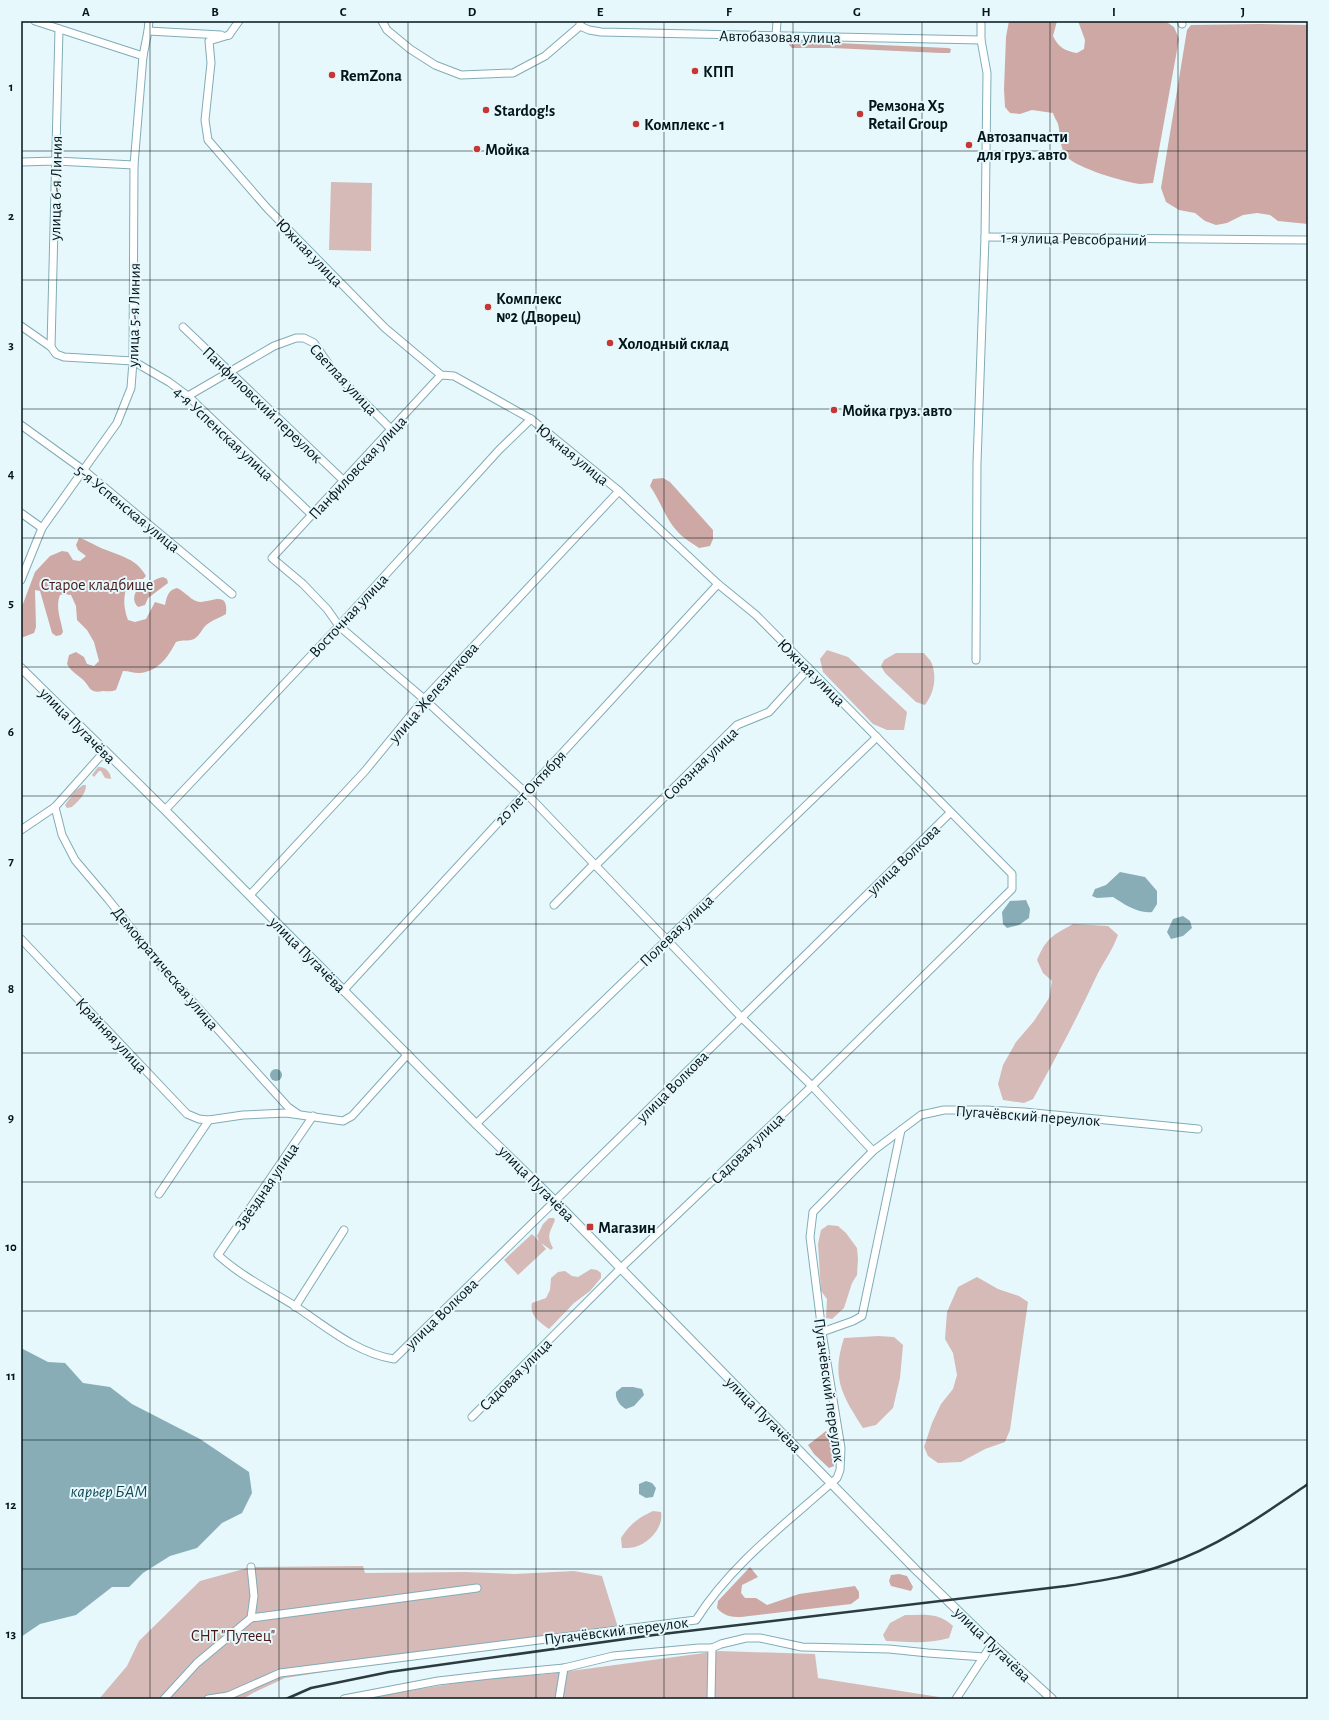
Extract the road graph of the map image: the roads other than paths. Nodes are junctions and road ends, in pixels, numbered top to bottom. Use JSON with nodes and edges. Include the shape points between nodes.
{"nodes":[{"id":1,"x":35,"y":21,"type":"edge"},
{"id":2,"x":149,"y":21,"type":"edge"},
{"id":3,"x":238,"y":21,"type":"edge"},
{"id":4,"x":382,"y":21,"type":"edge"},
{"id":5,"x":777,"y":21,"type":"edge"},
{"id":6,"x":981,"y":21,"type":"edge"},
{"id":7,"x":580,"y":23,"type":"edge"},
{"id":8,"x":60,"y":29,"type":"junction"},
{"id":9,"x":148,"y":31,"type":"junction"},
{"id":10,"x":230,"y":35,"type":"junction"},
{"id":11,"x":776,"y":36,"type":"junction"},
{"id":12,"x":981,"y":40,"type":"junction"},
{"id":13,"x":143,"y":56,"type":"junction"},
{"id":14,"x":56,"y":161,"type":"junction"},
{"id":15,"x":21,"y":162,"type":"edge"},
{"id":16,"x":134,"y":165,"type":"junction"},
{"id":17,"x":985,"y":237,"type":"junction"},
{"id":18,"x":1308,"y":240,"type":"edge"},
{"id":19,"x":21,"y":326,"type":"edge"},
{"id":20,"x":183,"y":327,"type":"dead end"},
{"id":21,"x":51,"y":347,"type":"junction"},
{"id":22,"x":133,"y":361,"type":"junction"},
{"id":23,"x":230,"y":372,"type":"junction"},
{"id":24,"x":441,"y":375,"type":"junction"},
{"id":25,"x":188,"y":396,"type":"junction"},
{"id":26,"x":531,"y":419,"type":"junction"},
{"id":27,"x":21,"y":425,"type":"edge"},
{"id":28,"x":392,"y":430,"type":"junction"},
{"id":29,"x":83,"y":470,"type":"junction"},
{"id":30,"x":344,"y":480,"type":"junction"},
{"id":31,"x":618,"y":491,"type":"junction"},
{"id":32,"x":21,"y":512,"type":"edge"},
{"id":33,"x":311,"y":514,"type":"junction"},
{"id":34,"x":42,"y":528,"type":"junction"},
{"id":35,"x":21,"y":580,"type":"edge"},
{"id":36,"x":718,"y":584,"type":"junction"},
{"id":37,"x":232,"y":594,"type":"dead end"},
{"id":38,"x":339,"y":626,"type":"junction"},
{"id":39,"x":976,"y":660,"type":"dead end"},
{"id":40,"x":21,"y":668,"type":"edge"},
{"id":41,"x":808,"y":668,"type":"junction"},
{"id":42,"x":424,"y":699,"type":"junction"},
{"id":43,"x":877,"y":737,"type":"junction"},
{"id":44,"x":104,"y":752,"type":"junction"},
{"id":45,"x":524,"y":792,"type":"junction"},
{"id":46,"x":55,"y":807,"type":"junction"},
{"id":47,"x":166,"y":810,"type":"junction"},
{"id":48,"x":950,"y":813,"type":"junction"},
{"id":49,"x":21,"y":830,"type":"edge"},
{"id":50,"x":594,"y":865,"type":"junction"},
{"id":51,"x":1012,"y":874,"type":"joint"},
{"id":52,"x":250,"y":895,"type":"junction"},
{"id":53,"x":554,"y":905,"type":"dead end"},
{"id":54,"x":667,"y":940,"type":"junction"},
{"id":55,"x":22,"y":943,"type":"edge"},
{"id":56,"x":343,"y":991,"type":"junction"},
{"id":57,"x":741,"y":1017,"type":"junction"},
{"id":58,"x":408,"y":1054,"type":"junction"},
{"id":59,"x":812,"y":1086,"type":"junction"},
{"id":60,"x":300,"y":1115,"type":"junction"},
{"id":61,"x":313,"y":1116,"type":"junction"},
{"id":62,"x":209,"y":1120,"type":"junction"},
{"id":63,"x":476,"y":1124,"type":"junction"},
{"id":64,"x":1198,"y":1129,"type":"dead end"},
{"id":65,"x":901,"y":1130,"type":"junction"},
{"id":66,"x":873,"y":1151,"type":"junction"},
{"id":67,"x":159,"y":1194,"type":"dead end"},
{"id":68,"x":555,"y":1201,"type":"junction"},
{"id":69,"x":344,"y":1230,"type":"dead end"},
{"id":70,"x":621,"y":1268,"type":"junction"},
{"id":71,"x":295,"y":1307,"type":"junction"},
{"id":72,"x":822,"y":1332,"type":"junction"},
{"id":73,"x":472,"y":1418,"type":"dead end"},
{"id":74,"x":832,"y":1482,"type":"junction"},
{"id":75,"x":251,"y":1567,"type":"dead end"},
{"id":76,"x":477,"y":1588,"type":"dead end"},
{"id":77,"x":251,"y":1618,"type":"junction"},
{"id":78,"x":992,"y":1644,"type":"junction"},
{"id":79,"x":712,"y":1648,"type":"junction"},
{"id":80,"x":984,"y":1657,"type":"junction"},
{"id":81,"x":564,"y":1668,"type":"junction"},
{"id":82,"x":227,"y":1698,"type":"edge"},
{"id":83,"x":164,"y":1699,"type":"edge"},
{"id":84,"x":208,"y":1699,"type":"edge"},
{"id":85,"x":344,"y":1699,"type":"edge"},
{"id":86,"x":559,"y":1699,"type":"edge"},
{"id":87,"x":711,"y":1699,"type":"edge"},
{"id":88,"x":956,"y":1699,"type":"edge"},
{"id":89,"x":1052,"y":1699,"type":"edge"}],
"edges":[{"from":1,"to":8,"type":"street"},
{"from":2,"to":9,"type":"street","name":"улица 5-я Линия"},
{"from":3,"to":10,"type":"street"},
{"from":4,"to":7,"type":"street","name":"Автобазовая улица","via":[[387,30],[410,49],[435,65],[461,75],[513,73],[545,56]]},
{"from":5,"to":11,"type":"street"},
{"from":6,"to":12,"type":"street","name":"1-я улица Ревсобраний"},
{"from":7,"to":11,"type":"street","name":"Автобазовая улица","via":[[589,30],[601,32]]},
{"from":8,"to":13,"type":"street"},
{"from":8,"to":14,"type":"street","name":"улица 6-я Линия"},
{"from":9,"to":10,"type":"street"},
{"from":9,"to":13,"type":"street","name":"улица 5-я Линия"},
{"from":10,"to":24,"type":"street","name":"Южная улица","via":[[209,41],[211,63],[206,120],[208,140],[267,208],[385,328]]},
{"from":11,"to":12,"type":"street","name":"Автобазовая улица"},
{"from":12,"to":17,"type":"street","name":"1-я улица Ревсобраний","via":[[987,73]]},
{"from":13,"to":16,"type":"street","name":"улица 5-я Линия"},
{"from":14,"to":15,"type":"street"},
{"from":14,"to":16,"type":"street"},
{"from":14,"to":21,"type":"street","name":"улица 6-я Линия"},
{"from":16,"to":22,"type":"street","name":"улица 5-я Линия"},
{"from":17,"to":18,"type":"street","name":"1-я улица Ревсобраний"},
{"from":17,"to":39,"type":"street","via":[[977,463]]},
{"from":19,"to":21,"type":"street","name":"4-я Успенская улица"},
{"from":20,"to":23,"type":"street","name":"Панфиловский переулок"},
{"from":21,"to":22,"type":"street","name":"4-я Успенская улица","via":[[56,354],[64,357]]},
{"from":22,"to":25,"type":"street","name":"4-я Успенская улица","via":[[170,382]]},
{"from":22,"to":29,"type":"street","name":"улица 5-я Линия","via":[[131,388],[117,423]]},
{"from":23,"to":25,"type":"street","name":"Светлая улица"},
{"from":23,"to":28,"type":"street","name":"Светлая улица","via":[[274,346],[296,338],[304,338],[314,343],[334,372]]},
{"from":23,"to":30,"type":"street","name":"Панфиловский переулок"},
{"from":24,"to":26,"type":"street","name":"Южная улица","via":[[454,376]]},
{"from":24,"to":28,"type":"street","name":"Панфиловская улица"},
{"from":25,"to":33,"type":"street","name":"4-я Успенская улица"},
{"from":26,"to":31,"type":"street","name":"Южная улица"},
{"from":26,"to":38,"type":"street","name":"Восточная улица","via":[[499,450]]},
{"from":27,"to":29,"type":"street","name":"5-я Успенская улица"},
{"from":28,"to":30,"type":"street","name":"Панфиловская улица"},
{"from":29,"to":34,"type":"street","name":"улица 5-я Линия"},
{"from":29,"to":37,"type":"street","name":"5-я Успенская улица"},
{"from":30,"to":33,"type":"street","name":"Панфиловская улица"},
{"from":31,"to":36,"type":"street","name":"Южная улица"},
{"from":31,"to":42,"type":"street","name":"улица Железнякова"},
{"from":32,"to":34,"type":"street"},
{"from":33,"to":38,"type":"street","name":"Панфиловская улица","via":[[272,558],[327,608]]},
{"from":34,"to":35,"type":"street","name":"улица 5-я Линия"},
{"from":36,"to":41,"type":"street","name":"Южная улица","via":[[756,615]]},
{"from":36,"to":45,"type":"street","name":"20 лет Октября"},
{"from":38,"to":42,"type":"street"},
{"from":38,"to":47,"type":"street","name":"Восточная улица"},
{"from":40,"to":44,"type":"street","name":"улица Пугачёва"},
{"from":41,"to":43,"type":"street","name":"Южная улица"},
{"from":41,"to":50,"type":"street","name":"Союзная улица","via":[[769,712],[737,725]]},
{"from":42,"to":45,"type":"street"},
{"from":42,"to":52,"type":"street","name":"улица Железнякова","via":[[365,771]]},
{"from":43,"to":48,"type":"street","name":"Южная улица"},
{"from":43,"to":54,"type":"street","name":"Полевая улица"},
{"from":44,"to":46,"type":"street"},
{"from":44,"to":47,"type":"street","name":"улица Пугачёва"},
{"from":45,"to":50,"type":"street"},
{"from":45,"to":56,"type":"street","name":"20 лет Октября"},
{"from":46,"to":49,"type":"street"},
{"from":46,"to":60,"type":"street","name":"Демократическая улица","via":[[62,835],[75,860],[164,970],[288,1108]]},
{"from":47,"to":52,"type":"street","name":"улица Пугачёва"},
{"from":48,"to":51,"type":"street","name":"Южная улица"},
{"from":48,"to":57,"type":"street","name":"улица Волкова"},
{"from":50,"to":53,"type":"street","name":"Союзная улица"},
{"from":50,"to":54,"type":"street"},
{"from":51,"to":59,"type":"street","name":"Садовая улица","via":[[1012,889]]},
{"from":52,"to":56,"type":"street","name":"улица Пугачёва"},
{"from":54,"to":57,"type":"street"},
{"from":54,"to":63,"type":"street","name":"Полевая улица"},
{"from":55,"to":62,"type":"street","name":"Крайняя улица","via":[[187,1114]]},
{"from":56,"to":58,"type":"street","name":"улица Пугачёва"},
{"from":57,"to":59,"type":"street"},
{"from":57,"to":68,"type":"street","name":"улица Волкова"},
{"from":58,"to":61,"type":"street","via":[[352,1116],[343,1121]]},
{"from":58,"to":63,"type":"street","name":"улица Пугачёва"},
{"from":59,"to":66,"type":"street"},
{"from":59,"to":70,"type":"street","name":"Садовая улица"},
{"from":60,"to":61,"type":"street"},
{"from":60,"to":62,"type":"street","via":[[243,1115]]},
{"from":61,"to":71,"type":"street","name":"Звёздная улица","via":[[218,1255],[232,1268]]},
{"from":62,"to":67,"type":"street"},
{"from":63,"to":68,"type":"street","name":"улица Пугачёва"},
{"from":64,"to":65,"type":"street","name":"Пугачёвский переулок","via":[[1024,1112],[944,1110],[921,1115]]},
{"from":65,"to":66,"type":"street","name":"Пугачёвский переулок"},
{"from":65,"to":72,"type":"street","via":[[862,1316]]},
{"from":66,"to":72,"type":"street","name":"Пугачёвский переулок","via":[[813,1212],[810,1237]]},
{"from":68,"to":70,"type":"street","name":"улица Пугачёва"},
{"from":68,"to":71,"type":"street","name":"улица Волкова","via":[[394,1359],[360,1347]]},
{"from":69,"to":71,"type":"street"},
{"from":70,"to":73,"type":"street","name":"Садовая улица"},
{"from":70,"to":74,"type":"street","name":"улица Пугачёва"},
{"from":72,"to":74,"type":"street","name":"Пугачёвский переулок","via":[[841,1448],[838,1478]]},
{"from":74,"to":78,"type":"street","name":"улица Пугачёва"},
{"from":74,"to":82,"type":"street","name":"Пугачёвский переулок","via":[[749,1555],[696,1620],[280,1673]]},
{"from":75,"to":77,"type":"street","via":[[254,1596]]},
{"from":76,"to":77,"type":"street"},
{"from":77,"to":83,"type":"street","via":[[197,1663]]},
{"from":78,"to":80,"type":"street"},
{"from":78,"to":89,"type":"street","name":"улица Пугачёва"},
{"from":79,"to":80,"type":"street","via":[[732,1641],[753,1638],[802,1647],[889,1649]]},
{"from":79,"to":81,"type":"street","via":[[613,1656]]},
{"from":79,"to":87,"type":"street"},
{"from":80,"to":88,"type":"street"},
{"from":81,"to":85,"type":"street","via":[[438,1681]]},
{"from":81,"to":86,"type":"street"},
{"from":82,"to":84,"type":"street","name":"Пугачёвский переулок"}]}
